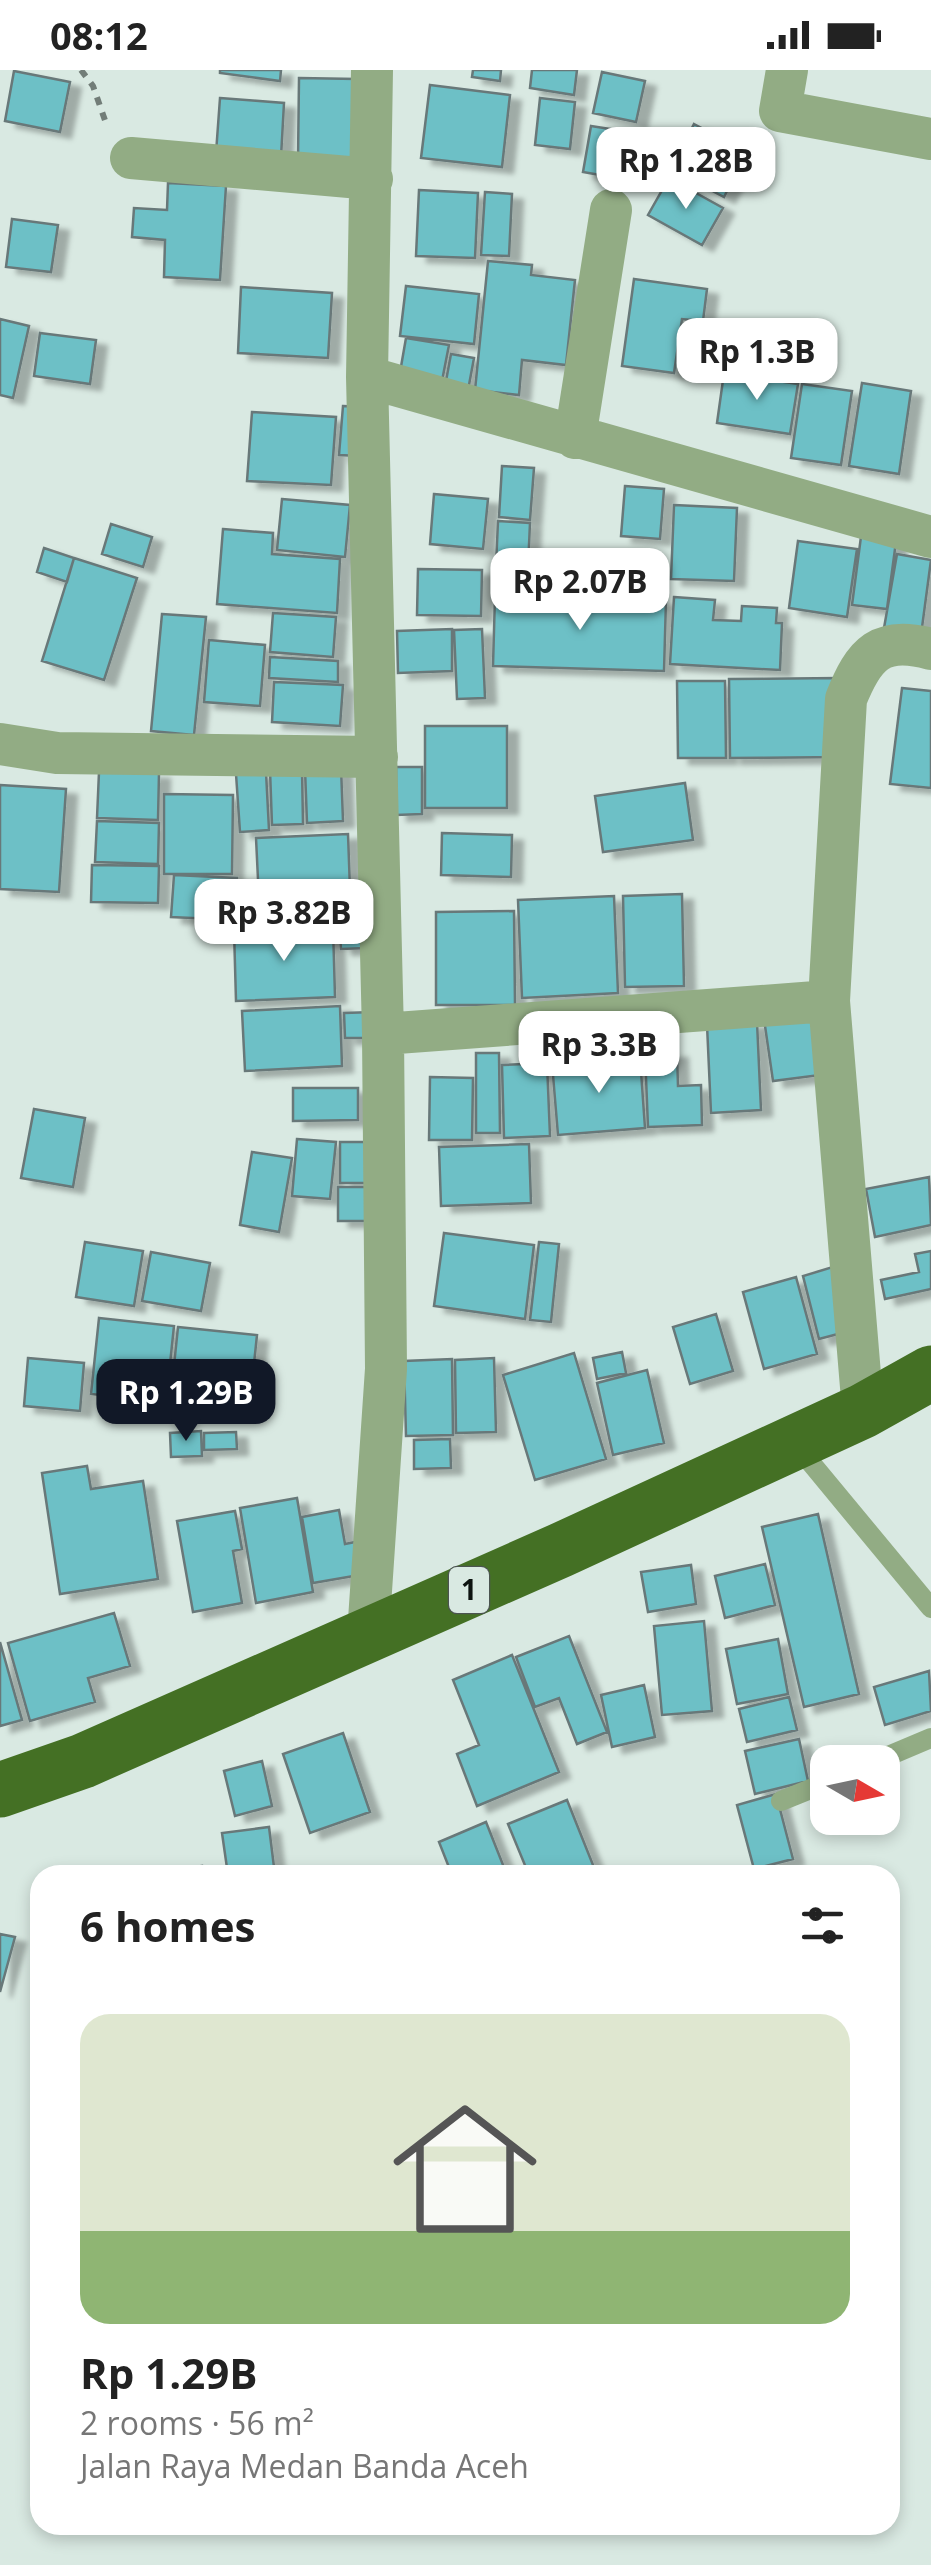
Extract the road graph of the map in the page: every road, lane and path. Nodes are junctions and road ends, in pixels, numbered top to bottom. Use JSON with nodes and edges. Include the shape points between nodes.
{"nodes":[{"id":1,"x":81,"y":70,"type":"edge"},
{"id":2,"x":372,"y":70,"type":"edge"},
{"id":3,"x":788,"y":70,"type":"edge"},
{"id":4,"x":931,"y":138,"type":"edge"},
{"id":5,"x":131,"y":158,"type":"joint"},
{"id":6,"x":372,"y":179,"type":"junction"},
{"id":7,"x":612,"y":210,"type":"dead end"},
{"id":8,"x":367,"y":377,"type":"junction"},
{"id":9,"x":574,"y":438,"type":"junction"},
{"id":10,"x":931,"y":537,"type":"edge"},
{"id":11,"x":931,"y":648,"type":"edge"},
{"id":12,"x":0,"y":744,"type":"edge"},
{"id":13,"x":376,"y":757,"type":"junction"},
{"id":14,"x":829,"y":1002,"type":"junction"},
{"id":15,"x":384,"y":1034,"type":"junction"},
{"id":16,"x":931,"y":1374,"type":"edge"},
{"id":17,"x":862,"y":1411,"type":"junction"},
{"id":18,"x":793,"y":1441,"type":"junction"},
{"id":19,"x":931,"y":1608,"type":"edge"},
{"id":20,"x":368,"y":1634,"type":"junction"},
{"id":21,"x":931,"y":1738,"type":"edge"},
{"id":22,"x":900,"y":1751,"type":"edge"},
{"id":23,"x":810,"y":1789,"type":"edge"},
{"id":24,"x":0,"y":1790,"type":"edge"},
{"id":25,"x":782,"y":1801,"type":"dead end"}],
"edges":[{"from":1,"to":5,"type":"path","via":[[112,140]]},
{"from":2,"to":6,"type":"street"},
{"from":3,"to":4,"type":"street","via":[[780,111]]},
{"from":5,"to":6,"type":"street"},
{"from":6,"to":8,"type":"street"},
{"from":7,"to":9,"type":"street"},
{"from":8,"to":9,"type":"street"},
{"from":8,"to":13,"type":"street"},
{"from":9,"to":10,"type":"street"},
{"from":11,"to":14,"type":"street","via":[[906,642],[876,650],[859,667],[846,699]]},
{"from":12,"to":13,"type":"street","via":[[58,753]]},
{"from":13,"to":15,"type":"street"},
{"from":14,"to":15,"type":"street"},
{"from":14,"to":17,"type":"street"},
{"from":15,"to":20,"type":"street","via":[[386,1369]]},
{"from":16,"to":17,"type":"highway","number":"1"},
{"from":17,"to":18,"type":"highway","number":"1"},
{"from":18,"to":19,"type":"lane"},
{"from":18,"to":20,"type":"highway","number":"1"},
{"from":20,"to":24,"type":"highway","number":"1","via":[[83,1761]]},
{"from":21,"to":22,"type":"lane"},
{"from":23,"to":25,"type":"lane"}]}
